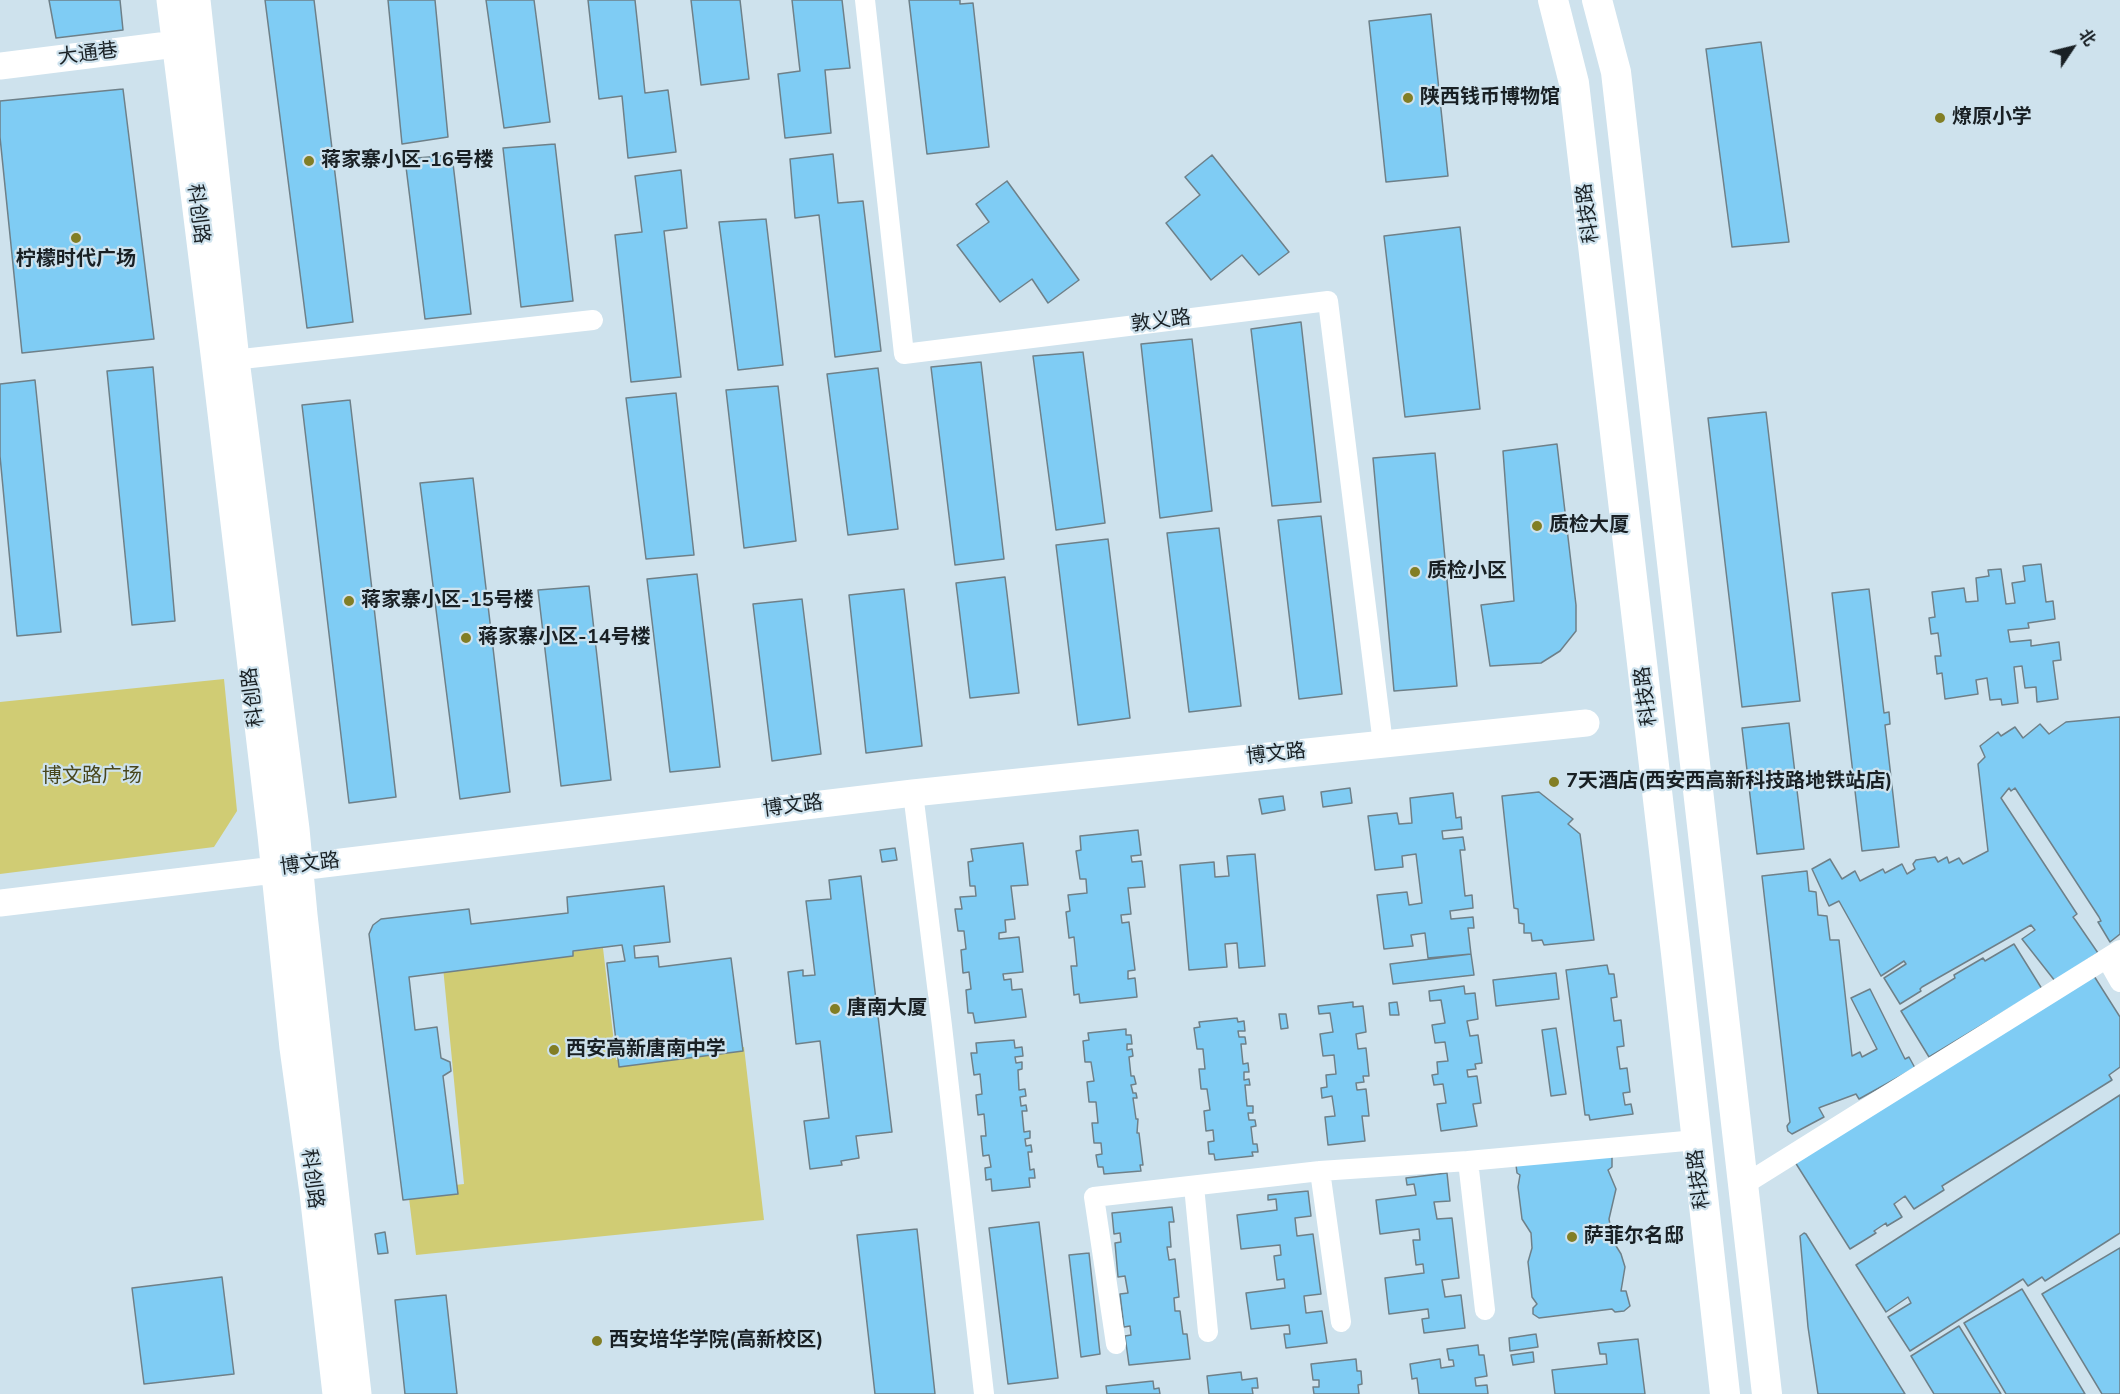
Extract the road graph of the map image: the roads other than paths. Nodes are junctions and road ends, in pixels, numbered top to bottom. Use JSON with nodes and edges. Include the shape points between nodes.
{"nodes":[{"id":1,"x":170,"y":0,"type":"edge"},
{"id":2,"x":197,"y":0,"type":"edge"},
{"id":3,"x":865,"y":0,"type":"edge"},
{"id":4,"x":1553,"y":0,"type":"edge"},
{"id":5,"x":1597,"y":0,"type":"edge"},
{"id":6,"x":176,"y":44,"type":"junction"},
{"id":7,"x":0,"y":66,"type":"edge"},
{"id":8,"x":593,"y":320,"type":"dead end"},
{"id":9,"x":226,"y":361,"type":"junction"},
{"id":10,"x":1586,"y":723,"type":"dead end"},
{"id":11,"x":1383,"y":744,"type":"junction"},
{"id":12,"x":913,"y":793,"type":"junction"},
{"id":13,"x":300,"y":866,"type":"junction"},
{"id":14,"x":273,"y":870,"type":"junction"},
{"id":15,"x":0,"y":903,"type":"edge"},
{"id":16,"x":2114,"y":955,"type":"edge"},
{"id":17,"x":2120,"y":981,"type":"edge"},
{"id":18,"x":1696,"y":1140,"type":"junction"},
{"id":19,"x":1468,"y":1161,"type":"junction"},
{"id":20,"x":1320,"y":1171,"type":"junction"},
{"id":21,"x":1194,"y":1186,"type":"junction"},
{"id":22,"x":1742,"y":1186,"type":"junction"},
{"id":23,"x":1485,"y":1310,"type":"dead end"},
{"id":24,"x":1341,"y":1322,"type":"dead end"},
{"id":25,"x":1208,"y":1332,"type":"dead end"},
{"id":26,"x":1116,"y":1344,"type":"dead end"},
{"id":27,"x":336,"y":1394,"type":"edge"},
{"id":28,"x":358,"y":1394,"type":"edge"},
{"id":29,"x":984,"y":1394,"type":"edge"},
{"id":30,"x":1725,"y":1394,"type":"edge"},
{"id":31,"x":1767,"y":1394,"type":"edge"}],
"edges":[{"from":1,"to":6,"type":"street","name":"科创路"},
{"from":2,"to":9,"type":"street","name":"科创路"},
{"from":3,"to":11,"type":"street","name":"敦义路","via":[[904,354],[1328,301]]},
{"from":4,"to":18,"type":"main road","name":"科技路","via":[[1574,83]]},
{"from":5,"to":22,"type":"main road","name":"科技路","via":[[1616,72]]},
{"from":6,"to":7,"type":"street","name":"大通巷"},
{"from":6,"to":9,"type":"street","name":"科创路"},
{"from":8,"to":9,"type":"street"},
{"from":9,"to":13,"type":"street","name":"科创路"},
{"from":9,"to":14,"type":"street","name":"科创路"},
{"from":10,"to":11,"type":"street","name":"博文路"},
{"from":11,"to":12,"type":"street","name":"博文路"},
{"from":12,"to":13,"type":"street","name":"博文路"},
{"from":12,"to":29,"type":"street"},
{"from":13,"to":14,"type":"street","name":"博文路"},
{"from":13,"to":28,"type":"street","name":"科创路"},
{"from":14,"to":15,"type":"street","name":"博文路"},
{"from":14,"to":27,"type":"street","name":"科创路"},
{"from":16,"to":17,"type":"street"},
{"from":16,"to":22,"type":"street"},
{"from":18,"to":19,"type":"street"},
{"from":18,"to":30,"type":"main road","name":"科技路"},
{"from":19,"to":20,"type":"street"},
{"from":19,"to":23,"type":"street"},
{"from":20,"to":21,"type":"street"},
{"from":20,"to":24,"type":"street"},
{"from":21,"to":25,"type":"street"},
{"from":21,"to":26,"type":"street","via":[[1094,1197]]},
{"from":22,"to":31,"type":"main road","name":"科技路"}]}
